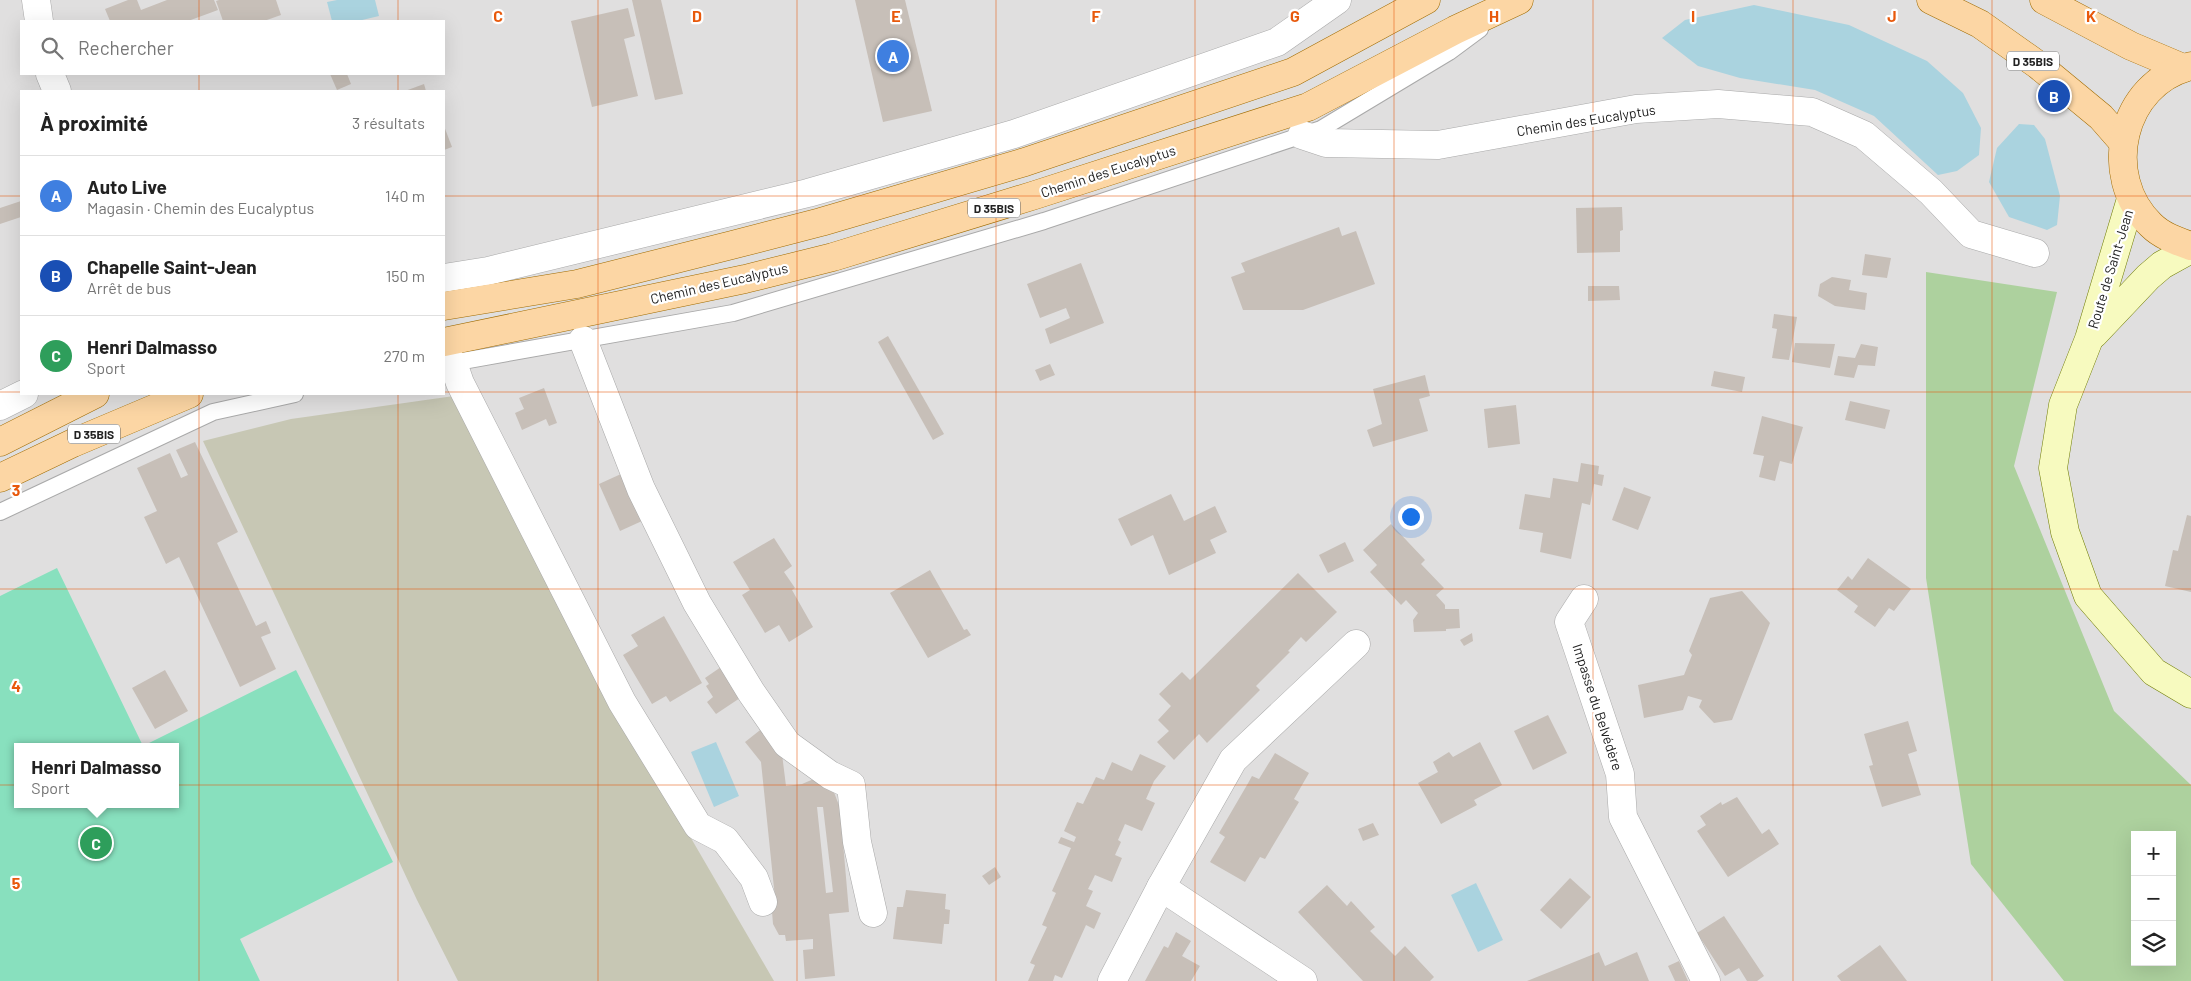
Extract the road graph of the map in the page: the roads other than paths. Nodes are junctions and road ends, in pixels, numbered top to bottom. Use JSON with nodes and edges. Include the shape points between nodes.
{"nodes":[{"id":1,"x":36,"y":0,"type":"edge"},
{"id":2,"x":1337,"y":0,"type":"edge"},
{"id":3,"x":1426,"y":0,"type":"edge"},
{"id":4,"x":1519,"y":0,"type":"edge"},
{"id":5,"x":1931,"y":0,"type":"edge"},
{"id":6,"x":2044,"y":0,"type":"edge"},
{"id":7,"x":39,"y":20,"type":"edge"},
{"id":8,"x":2187,"y":67,"type":"edge"},
{"id":9,"x":50,"y":75,"type":"edge"},
{"id":10,"x":57,"y":90,"type":"edge"},
{"id":11,"x":1302,"y":135,"type":"junction"},
{"id":12,"x":2122,"y":141,"type":"junction"},
{"id":13,"x":2131,"y":199,"type":"junction"},
{"id":14,"x":2191,"y":247,"type":"edge"},
{"id":15,"x":2036,"y":253,"type":"dead end"},
{"id":16,"x":445,"y":278,"type":"edge"},
{"id":17,"x":445,"y":306,"type":"edge"},
{"id":18,"x":2089,"y":339,"type":"junction"},
{"id":19,"x":583,"y":340,"type":"junction"},
{"id":20,"x":447,"y":356,"type":"edge"},
{"id":21,"x":22,"y":395,"type":"edge"},
{"id":22,"x":93,"y":395,"type":"edge"},
{"id":23,"x":188,"y":395,"type":"edge"},
{"id":24,"x":291,"y":395,"type":"edge"},
{"id":25,"x":0,"y":406,"type":"edge"},
{"id":26,"x":0,"y":442,"type":"edge"},
{"id":27,"x":0,"y":478,"type":"edge"},
{"id":28,"x":0,"y":512,"type":"edge"},
{"id":29,"x":1584,"y":600,"type":"dead end"},
{"id":30,"x":1356,"y":644,"type":"dead end"},
{"id":31,"x":2191,"y":694,"type":"edge"},
{"id":32,"x":1161,"y":886,"type":"junction"},
{"id":33,"x":763,"y":902,"type":"dead end"},
{"id":34,"x":873,"y":913,"type":"dead end"},
{"id":35,"x":1112,"y":981,"type":"edge"},
{"id":36,"x":1303,"y":981,"type":"edge"},
{"id":37,"x":1706,"y":981,"type":"edge"}],
"edges":[{"from":1,"to":7,"type":"street"},
{"from":2,"to":16,"type":"street","via":[[1277,42],[1014,134],[808,193],[488,271]]},
{"from":3,"to":17,"type":"main road","number":"D 35BIS","via":[[1293,72],[1025,162],[723,248],[577,284]]},
{"from":4,"to":11,"type":"lane","name":"Chemin des Eucalyptus","via":[[1449,52],[1321,129]]},
{"from":4,"to":20,"type":"main road","name":"Chemin des Eucalyptus","number":"D 35BIS","via":[[1308,107],[833,257]]},
{"from":5,"to":12,"type":"main road","number":"D 35BIS","via":[[1980,24],[2038,65],[2101,117]]},
{"from":6,"to":8,"type":"main road","via":[[2132,46]]},
{"from":8,"to":12,"type":"main road","via":[[2155,84],[2133,110]]},
{"from":9,"to":10,"type":"street"},
{"from":11,"to":15,"type":"street","name":"Chemin des Eucalyptus","via":[[1326,143],[1438,145],[1636,109],[1718,104],[1812,112],[1864,135],[1931,192],[1971,234]]},
{"from":11,"to":19,"type":"lane","name":"Chemin des Eucalyptus","via":[[1044,221],[733,314]]},
{"from":12,"to":13,"type":"main road","via":[[2122,171]]},
{"from":13,"to":14,"type":"main road","via":[[2151,225],[2171,239]]},
{"from":13,"to":18,"type":"street","name":"Route de Saint-Jean"},
{"from":14,"to":18,"type":"street","name":"Route de Saint-Jean","via":[[2148,277]]},
{"from":18,"to":31,"type":"street","name":"Route de Saint-Jean","via":[[2063,405],[2053,468],[2065,532],[2088,596],[2154,672]]},
{"from":19,"to":20,"type":"lane","name":"Chemin des Eucalyptus"},
{"from":19,"to":34,"type":"street","via":[[641,489],[697,603],[787,744],[830,775],[851,785],[857,842]]},
{"from":20,"to":33,"type":"street","via":[[622,702],[698,826],[725,840],[754,878]]},
{"from":21,"to":25,"type":"street"},
{"from":22,"to":26,"type":"main road","number":"D 35BIS"},
{"from":23,"to":27,"type":"main road","number":"D 35BIS"},
{"from":24,"to":28,"type":"lane","via":[[213,412]]},
{"from":29,"to":37,"type":"street","name":"Impasse du Belvédère","via":[[1569,622],[1620,774],[1623,817]]},
{"from":30,"to":32,"type":"street","via":[[1233,760]]},
{"from":32,"to":35,"type":"street"},
{"from":32,"to":36,"type":"street"}]}
